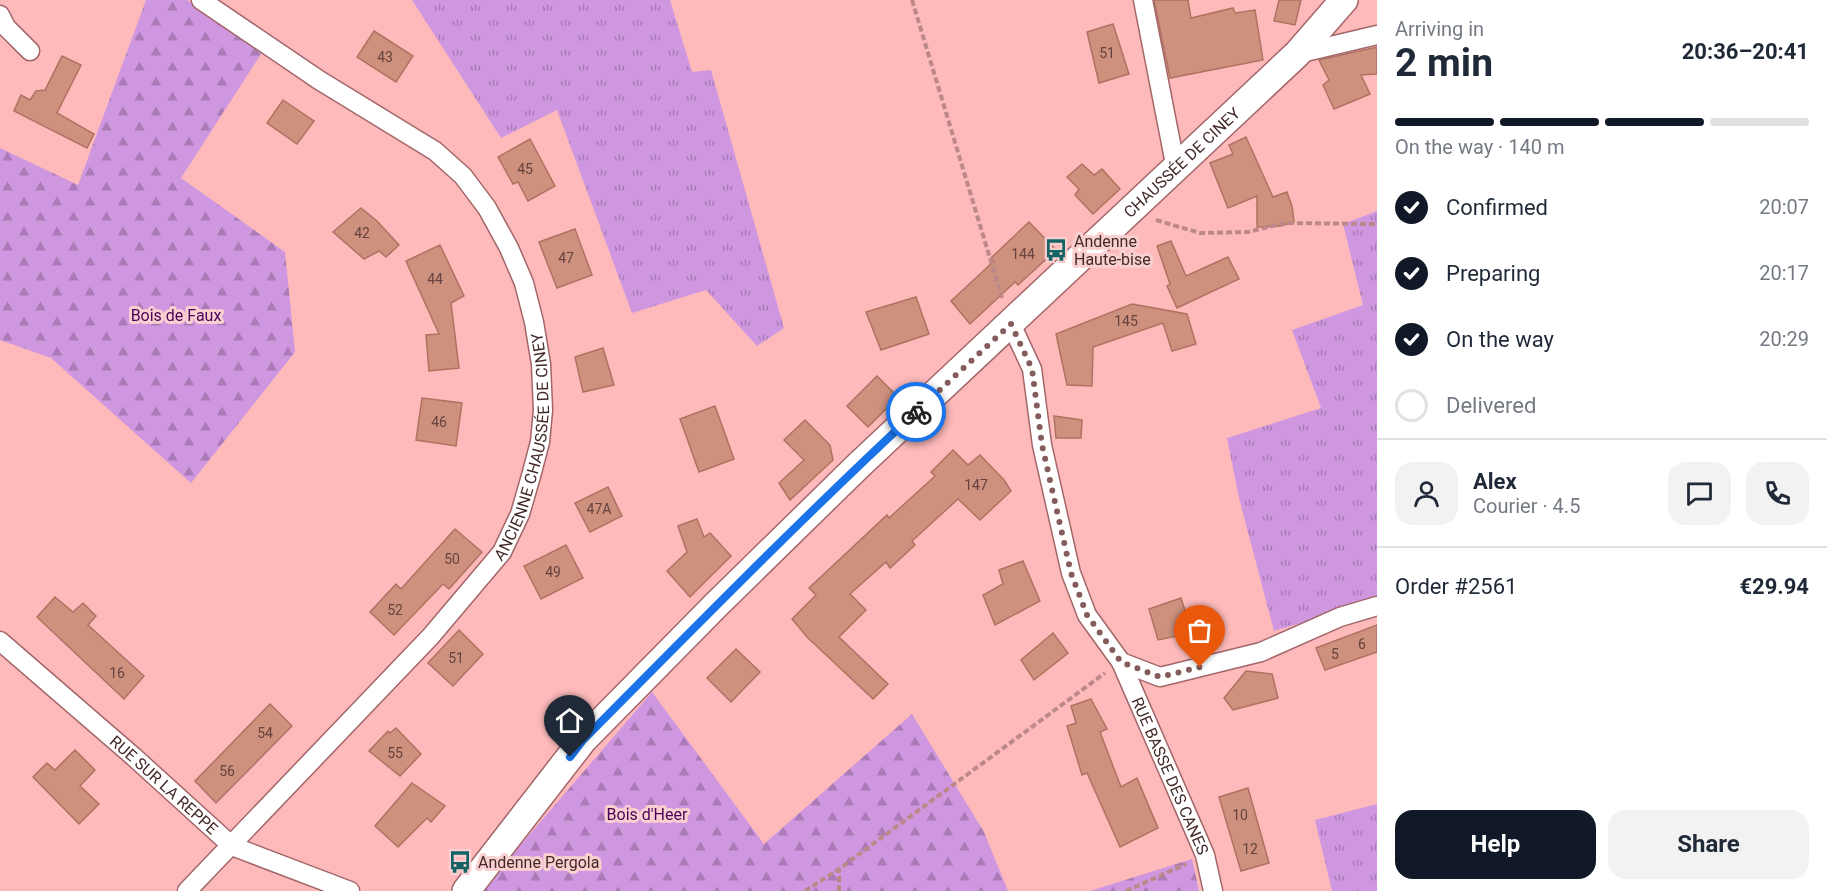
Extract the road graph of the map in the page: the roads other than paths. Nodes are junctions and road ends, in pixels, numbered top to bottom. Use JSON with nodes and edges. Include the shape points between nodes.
{"nodes":[{"id":1,"x":201,"y":0,"type":"edge"},
{"id":2,"x":1143,"y":0,"type":"edge"},
{"id":3,"x":1344,"y":0,"type":"edge"},
{"id":4,"x":0,"y":15,"type":"edge"},
{"id":5,"x":1377,"y":35,"type":"edge"},
{"id":6,"x":30,"y":51,"type":"dead end"},
{"id":7,"x":1297,"y":54,"type":"junction"},
{"id":8,"x":1176,"y":169,"type":"junction"},
{"id":9,"x":1011,"y":324,"type":"junction"},
{"id":10,"x":1377,"y":606,"type":"edge"},
{"id":11,"x":0,"y":641,"type":"edge"},
{"id":12,"x":1121,"y":662,"type":"junction"},
{"id":13,"x":232,"y":846,"type":"junction"},
{"id":14,"x":187,"y":891,"type":"edge"},
{"id":15,"x":350,"y":891,"type":"edge"},
{"id":16,"x":466,"y":891,"type":"edge"},
{"id":17,"x":1213,"y":891,"type":"edge"}],
"edges":[{"from":1,"to":13,"type":"street","name":"ANCIENNE CHAUSSÉE DE CINEY","via":[[319,80],[435,151],[464,176],[487,208],[524,283],[540,354],[543,410],[531,476],[520,514],[502,552],[431,636]]},
{"from":2,"to":8,"type":"street"},
{"from":3,"to":7,"type":"main road","name":"CHAUSSÉE DE CINEY"},
{"from":4,"to":6,"type":"street","via":[[6,27]]},
{"from":5,"to":7,"type":"street"},
{"from":7,"to":8,"type":"main road","name":"CHAUSSÉE DE CINEY"},
{"from":8,"to":9,"type":"main road","name":"CHAUSSÉE DE CINEY"},
{"from":9,"to":12,"type":"street","name":"RUE BASSE DES CANES","via":[[1032,369],[1042,445],[1071,573],[1087,615]]},
{"from":9,"to":16,"type":"main road","name":"CHAUSSÉE DE CINEY","via":[[858,466],[583,740]]},
{"from":10,"to":12,"type":"street","name":"RUE BASSE DES CANES","via":[[1340,617],[1260,652],[1160,677]]},
{"from":11,"to":13,"type":"street","name":"RUE SUR LA REPPE"},
{"from":12,"to":17,"type":"street","name":"RUE BASSE DES CANES","via":[[1205,855]]},
{"from":13,"to":14,"type":"street","name":"ANCIENNE CHAUSSÉE DE CINEY"},
{"from":13,"to":15,"type":"street","name":"RUE SUR LA REPPE"}]}
